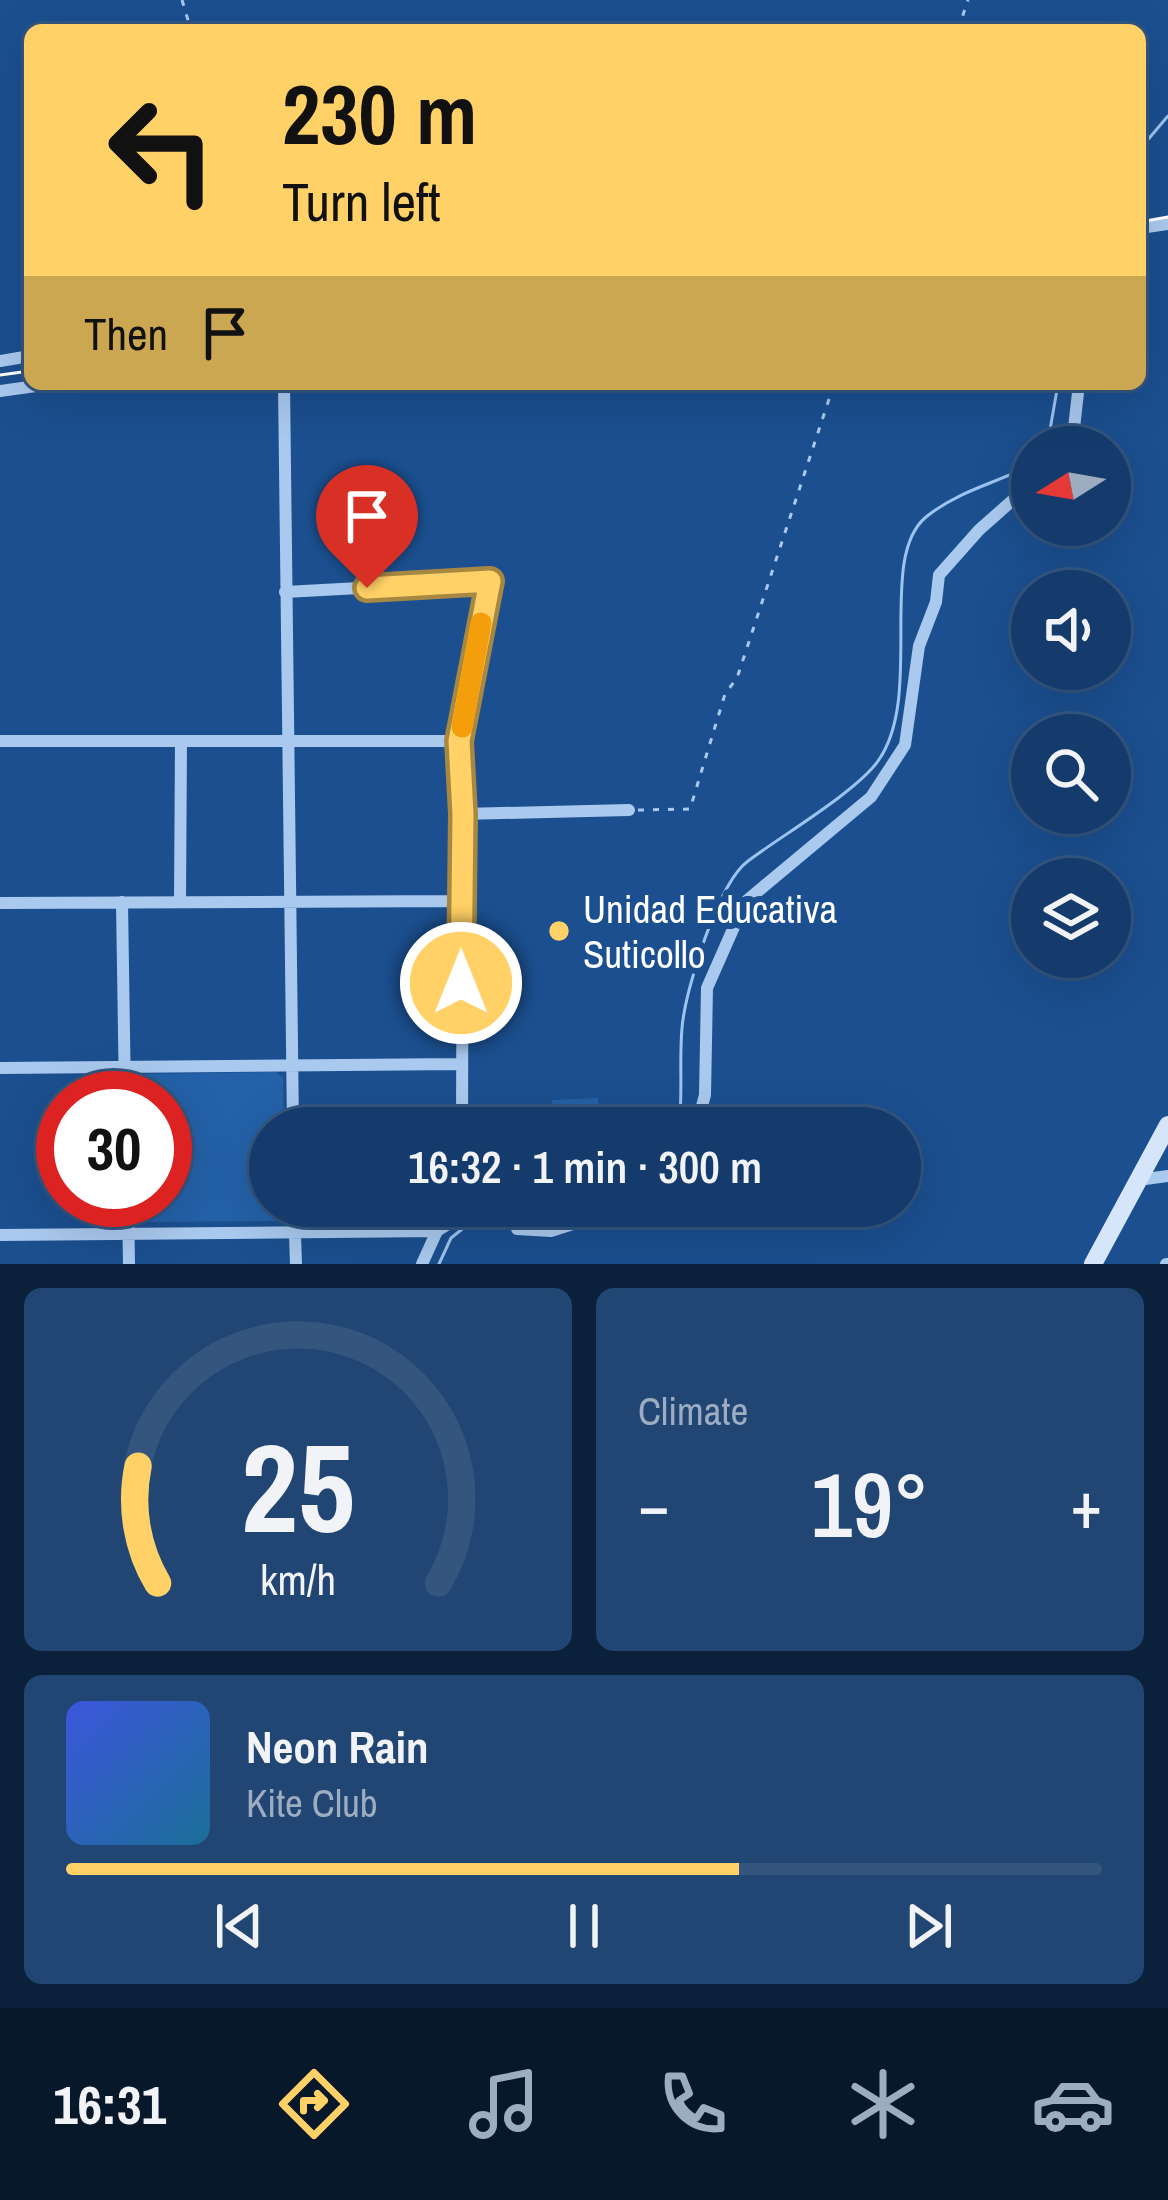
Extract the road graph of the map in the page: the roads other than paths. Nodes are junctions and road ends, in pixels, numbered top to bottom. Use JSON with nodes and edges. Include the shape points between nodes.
{"nodes":[{"id":1,"x":284,"y":390,"type":"edge"},
{"id":2,"x":1077,"y":390,"type":"edge"},
{"id":3,"x":1074,"y":426,"type":"edge"},
{"id":4,"x":1011,"y":502,"type":"edge"},
{"id":5,"x":285,"y":592,"type":"junction"},
{"id":6,"x":288,"y":740,"type":"junction"},
{"id":7,"x":0,"y":741,"type":"edge"},
{"id":8,"x":181,"y":741,"type":"junction"},
{"id":9,"x":459,"y":741,"type":"junction"},
{"id":10,"x":629,"y":810,"type":"road end"},
{"id":11,"x":463,"y":814,"type":"junction"},
{"id":12,"x":460,"y":901,"type":"junction"},
{"id":13,"x":122,"y":902,"type":"junction"},
{"id":14,"x":180,"y":902,"type":"junction"},
{"id":15,"x":0,"y":903,"type":"edge"},
{"id":16,"x":290,"y":903,"type":"junction"},
{"id":17,"x":462,"y":1064,"type":"junction"},
{"id":18,"x":293,"y":1065,"type":"junction"},
{"id":19,"x":124,"y":1066,"type":"junction"},
{"id":20,"x":0,"y":1068,"type":"edge"},
{"id":21,"x":124,"y":1071,"type":"edge"},
{"id":22,"x":293,"y":1107,"type":"edge"},
{"id":23,"x":462,"y":1107,"type":"edge"},
{"id":24,"x":702,"y":1107,"type":"edge"},
{"id":25,"x":1168,"y":1125,"type":"edge"},
{"id":26,"x":1168,"y":1176,"type":"edge"},
{"id":27,"x":1138,"y":1180,"type":"junction"},
{"id":28,"x":129,"y":1227,"type":"edge"},
{"id":29,"x":295,"y":1227,"type":"edge"},
{"id":30,"x":444,"y":1227,"type":"edge"},
{"id":31,"x":563,"y":1227,"type":"edge"},
{"id":32,"x":517,"y":1229,"type":"dead end"},
{"id":33,"x":437,"y":1231,"type":"junction"},
{"id":34,"x":295,"y":1232,"type":"junction"},
{"id":35,"x":129,"y":1234,"type":"junction"},
{"id":36,"x":0,"y":1235,"type":"edge"},
{"id":37,"x":129,"y":1264,"type":"edge"},
{"id":38,"x":296,"y":1264,"type":"edge"},
{"id":39,"x":422,"y":1264,"type":"edge"},
{"id":40,"x":1093,"y":1264,"type":"edge"}],
"edges":[{"from":1,"to":5,"type":"street"},
{"from":2,"to":3,"type":"street"},
{"from":4,"to":24,"type":"street","via":[[939,574],[905,745],[872,797],[745,902],[707,988]]},
{"from":5,"to":6,"type":"street"},
{"from":5,"to":9,"type":"street","via":[[490,581]]},
{"from":6,"to":8,"type":"street"},
{"from":6,"to":9,"type":"street"},
{"from":6,"to":16,"type":"street"},
{"from":7,"to":8,"type":"street"},
{"from":8,"to":14,"type":"street"},
{"from":9,"to":11,"type":"street"},
{"from":10,"to":11,"type":"street"},
{"from":11,"to":12,"type":"street"},
{"from":12,"to":16,"type":"street"},
{"from":12,"to":17,"type":"street"},
{"from":13,"to":14,"type":"street"},
{"from":13,"to":15,"type":"street"},
{"from":13,"to":19,"type":"street"},
{"from":14,"to":16,"type":"street"},
{"from":16,"to":18,"type":"street"},
{"from":17,"to":18,"type":"street"},
{"from":17,"to":23,"type":"street"},
{"from":18,"to":19,"type":"street"},
{"from":18,"to":22,"type":"street"},
{"from":19,"to":20,"type":"street"},
{"from":19,"to":21,"type":"street"},
{"from":25,"to":27,"type":"main road"},
{"from":26,"to":27,"type":"street"},
{"from":27,"to":40,"type":"main road"},
{"from":28,"to":35,"type":"street"},
{"from":29,"to":34,"type":"street"},
{"from":30,"to":33,"type":"street"},
{"from":31,"to":32,"type":"street"},
{"from":33,"to":34,"type":"street"},
{"from":33,"to":39,"type":"street"},
{"from":34,"to":35,"type":"street"},
{"from":34,"to":38,"type":"street"},
{"from":35,"to":36,"type":"street"},
{"from":35,"to":37,"type":"street"}]}
